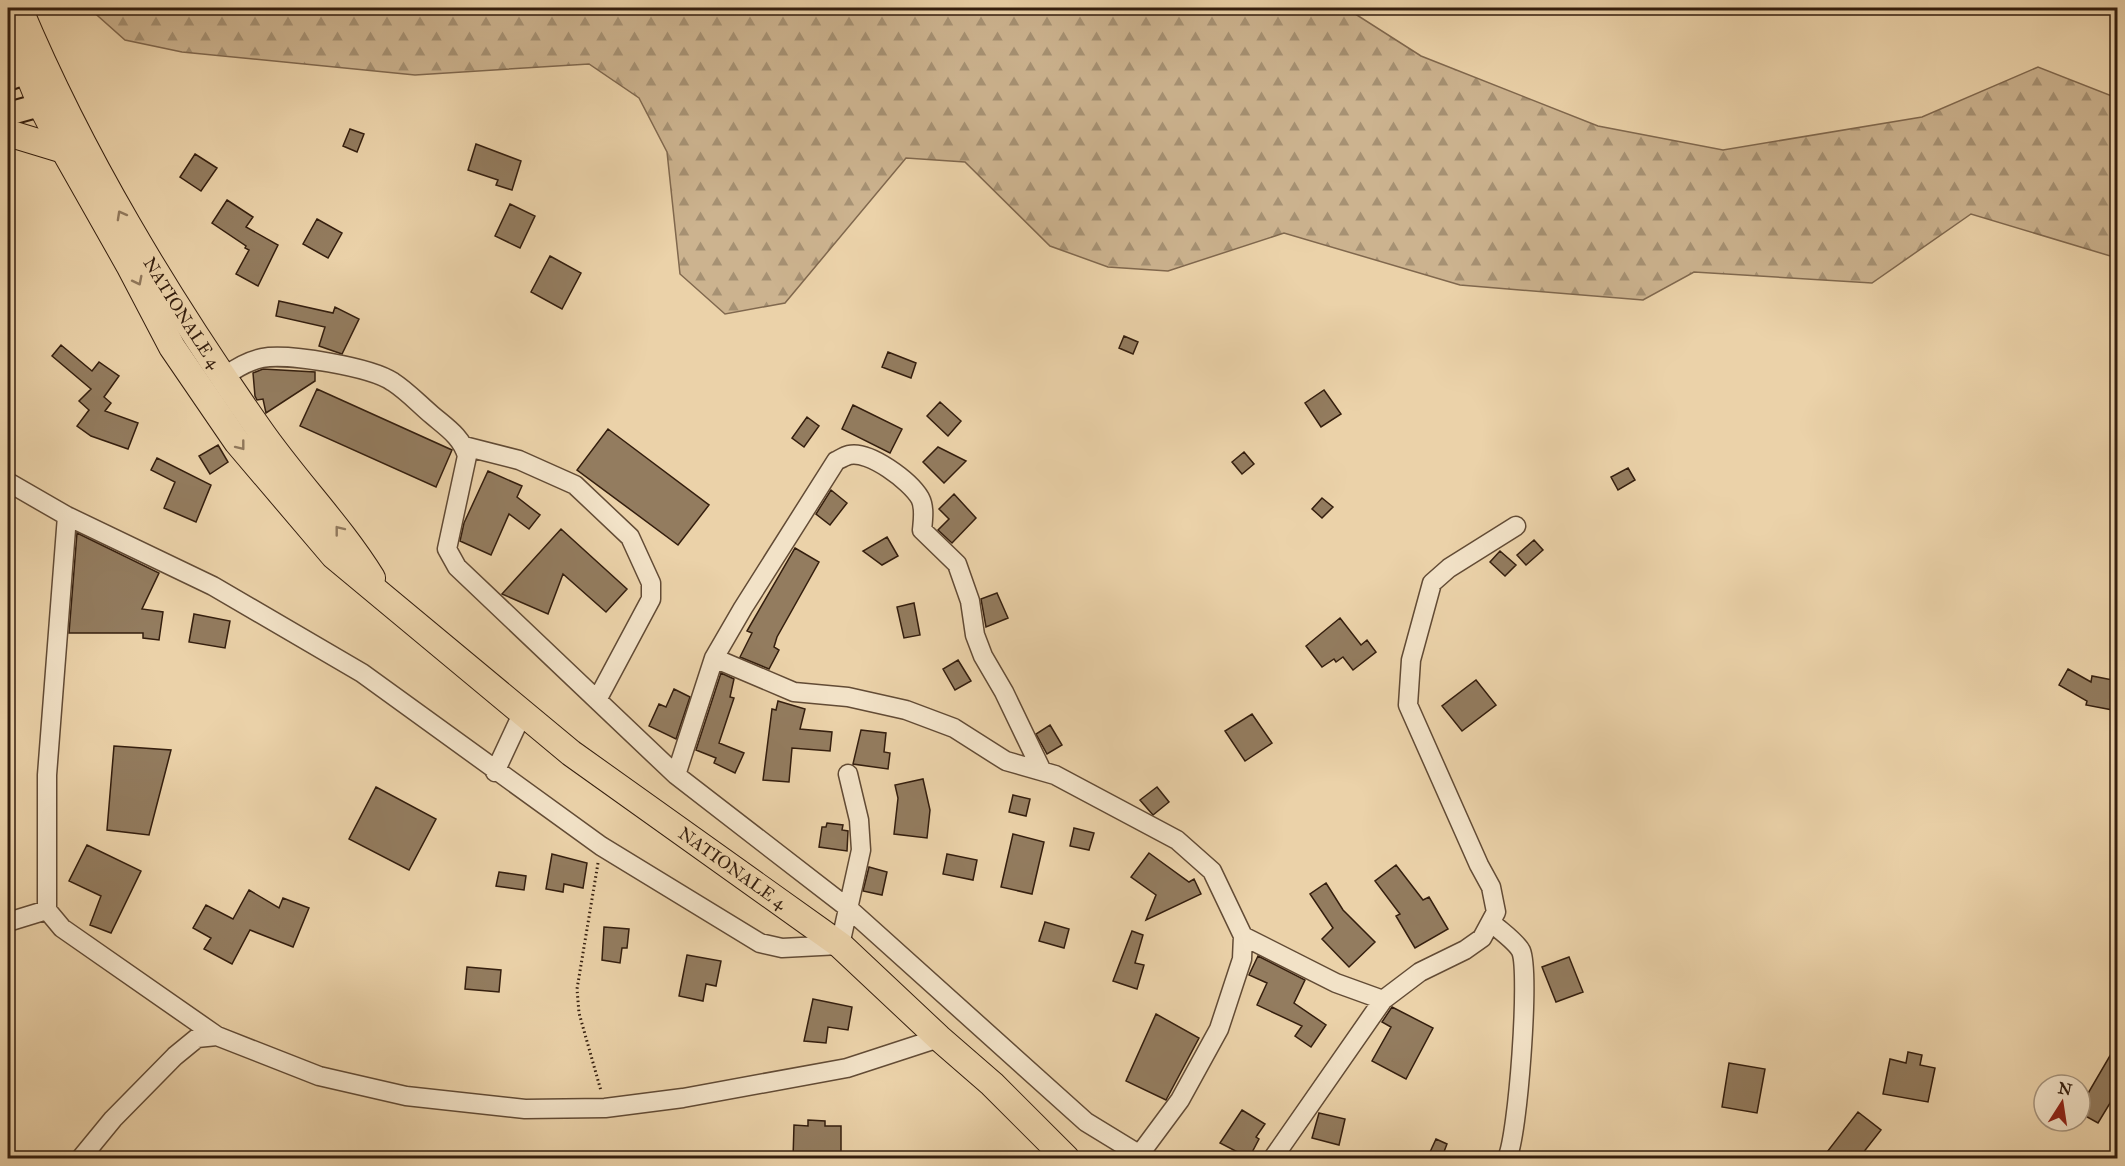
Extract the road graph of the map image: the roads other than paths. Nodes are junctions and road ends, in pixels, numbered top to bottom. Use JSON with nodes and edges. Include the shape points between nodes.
{"nodes":[{"id":1,"x":19,"y":8,"type":"edge"},
{"id":2,"x":8,"y":24,"type":"edge"},
{"id":3,"x":26,"y":72,"type":"edge"},
{"id":4,"x":50,"y":102,"type":"junction"},
{"id":5,"x":8,"y":114,"type":"edge"},
{"id":6,"x":8,"y":133,"type":"edge"},
{"id":7,"x":63,"y":150,"type":"junction"},
{"id":8,"x":225,"y":376,"type":"junction"},
{"id":9,"x":464,"y":446,"type":"junction"},
{"id":10,"x":8,"y":482,"type":"edge"},
{"id":11,"x":67,"y":516,"type":"junction"},
{"id":12,"x":1516,"y":526,"type":"dead end"},
{"id":13,"x":383,"y":596,"type":"junction"},
{"id":14,"x":714,"y":658,"type":"junction"},
{"id":15,"x":597,"y":699,"type":"junction"},
{"id":16,"x":523,"y":712,"type":"junction"},
{"id":17,"x":1041,"y":769,"type":"junction"},
{"id":18,"x":495,"y":772,"type":"junction"},
{"id":19,"x":848,"y":774,"type":"dead end"},
{"id":20,"x":676,"y":775,"type":"junction"},
{"id":21,"x":848,"y":908,"type":"junction"},
{"id":22,"x":47,"y":910,"type":"junction"},
{"id":23,"x":8,"y":922,"type":"edge"},
{"id":24,"x":1491,"y":922,"type":"junction"},
{"id":25,"x":1243,"y":936,"type":"junction"},
{"id":26,"x":840,"y":945,"type":"junction"},
{"id":27,"x":1383,"y":999,"type":"junction"},
{"id":28,"x":217,"y":1036,"type":"junction"},
{"id":29,"x":939,"y":1038,"type":"junction"},
{"id":30,"x":1138,"y":1157,"type":"edge"},
{"id":31,"x":81,"y":1158,"type":"edge"},
{"id":32,"x":1066,"y":1158,"type":"edge"},
{"id":33,"x":1273,"y":1158,"type":"edge"},
{"id":34,"x":1507,"y":1158,"type":"edge"}],
"edges":[{"from":1,"to":3,"type":"highway","name":"NATIONALE 4"},
{"from":2,"to":3,"type":"highway","name":"NATIONALE 4"},
{"from":3,"to":4,"type":"highway","name":"NATIONALE 4"},
{"from":4,"to":5,"type":"main road"},
{"from":4,"to":7,"type":"highway","name":"NATIONALE 4"},
{"from":8,"to":4,"type":"highway","name":"NATIONALE 4","one_way":true,"via":[[139,248]]},
{"from":6,"to":7,"type":"highway"},
{"from":7,"to":13,"type":"highway","name":"NATIONALE 4","one_way":true,"via":[[172,347],[237,442],[333,556]]},
{"from":8,"to":9,"type":"street","via":[[240,365],[263,358],[310,359],[377,374],[393,382]]},
{"from":13,"to":8,"type":"highway","name":"NATIONALE 4","one_way":true,"via":[[355,551],[260,430]]},
{"from":9,"to":15,"type":"street","via":[[466,456],[447,549],[457,567]]},
{"from":9,"to":15,"type":"street","via":[[519,460],[575,485],[630,537],[651,583],[651,599]]},
{"from":10,"to":11,"type":"street"},
{"from":11,"to":18,"type":"street","via":[[213,586],[362,673]]},
{"from":11,"to":22,"type":"street","via":[[47,775]]},
{"from":12,"to":24,"type":"street","via":[[1432,583],[1408,677],[1408,705],[1491,887],[1496,912]]},
{"from":13,"to":16,"type":"highway","name":"NATIONALE 4"},
{"from":14,"to":17,"type":"street","via":[[794,692],[848,697],[906,710],[954,728],[1006,761]]},
{"from":14,"to":17,"type":"street","via":[[836,461],[861,455],[897,473],[920,498],[922,530],[957,564],[983,656]]},
{"from":14,"to":20,"type":"street"},
{"from":15,"to":20,"type":"street"},
{"from":16,"to":18,"type":"street"},
{"from":16,"to":26,"type":"highway","name":"NATIONALE 4","via":[[571,753]]},
{"from":17,"to":25,"type":"street","via":[[1177,840],[1212,871]]},
{"from":18,"to":26,"type":"street","via":[[601,846],[760,943],[782,948]]},
{"from":19,"to":21,"type":"street","via":[[859,820],[861,850]]},
{"from":20,"to":21,"type":"street"},
{"from":21,"to":26,"type":"street"},
{"from":21,"to":30,"type":"street","via":[[1086,1122]]},
{"from":22,"to":23,"type":"street"},
{"from":22,"to":28,"type":"street","via":[[62,928]]},
{"from":24,"to":27,"type":"street","via":[[1482,938],[1420,972]]},
{"from":24,"to":34,"type":"street","via":[[1520,950],[1524,971],[1522,1059]]},
{"from":25,"to":27,"type":"street","via":[[1336,983]]},
{"from":25,"to":30,"type":"street","via":[[1242,959],[1219,1029],[1179,1100]]},
{"from":26,"to":29,"type":"highway","name":"NATIONALE 4"},
{"from":27,"to":33,"type":"street"},
{"from":28,"to":29,"type":"street","via":[[319,1076],[406,1095],[525,1109],[605,1108],[682,1098],[847,1068]]},
{"from":28,"to":31,"type":"street","via":[[197,1038],[175,1056]]},
{"from":29,"to":32,"type":"highway","name":"NATIONALE 4"}]}
